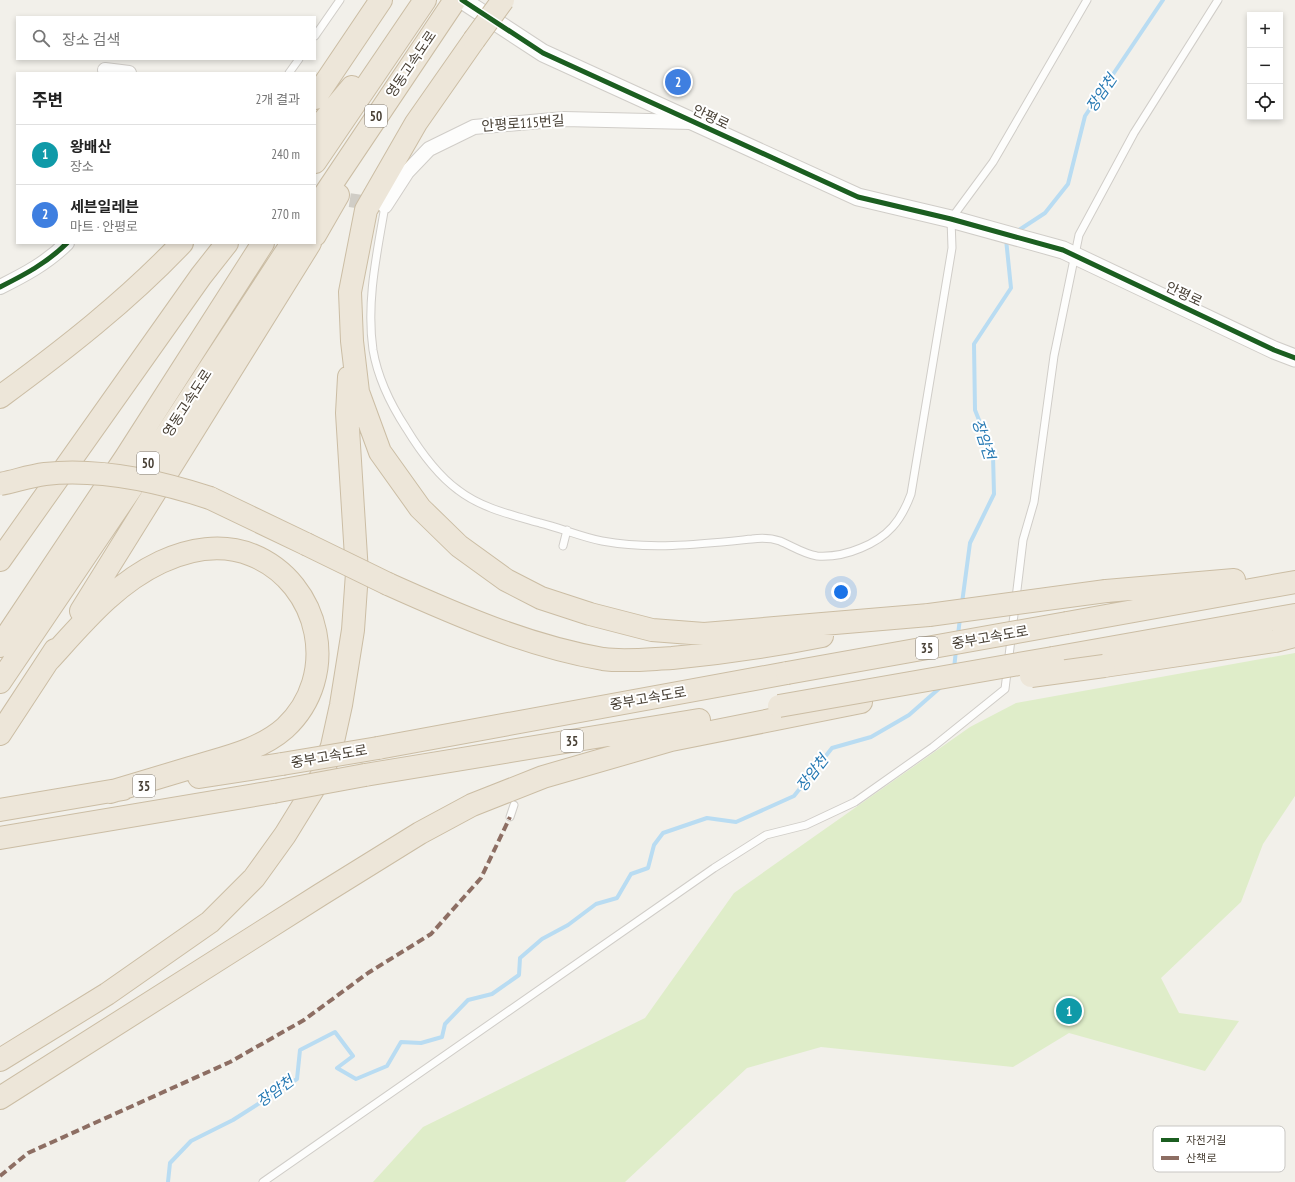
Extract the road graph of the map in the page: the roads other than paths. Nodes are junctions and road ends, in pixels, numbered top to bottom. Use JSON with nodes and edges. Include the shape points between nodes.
{"nodes":[{"id":1,"x":340,"y":0,"type":"edge"},
{"id":2,"x":381,"y":0,"type":"edge"},
{"id":3,"x":455,"y":0,"type":"edge"},
{"id":4,"x":462,"y":0,"type":"edge"},
{"id":5,"x":503,"y":0,"type":"edge"},
{"id":6,"x":1088,"y":0,"type":"edge"},
{"id":7,"x":1218,"y":0,"type":"edge"},
{"id":8,"x":421,"y":6,"type":"edge"},
{"id":9,"x":439,"y":24,"type":"junction"},
{"id":10,"x":316,"y":35,"type":"edge"},
{"id":11,"x":350,"y":48,"type":"junction"},
{"id":12,"x":298,"y":60,"type":"edge"},
{"id":13,"x":105,"y":70,"type":"dead end"},
{"id":14,"x":121,"y":72,"type":"edge"},
{"id":15,"x":290,"y":72,"type":"edge"},
{"id":16,"x":316,"y":87,"type":"edge"},
{"id":17,"x":316,"y":97,"type":"edge"},
{"id":18,"x":694,"y":122,"type":"junction"},
{"id":19,"x":316,"y":130,"type":"edge"},
{"id":20,"x":316,"y":161,"type":"edge"},
{"id":21,"x":384,"y":206,"type":"joint"},
{"id":22,"x":316,"y":207,"type":"edge"},
{"id":23,"x":958,"y":221,"type":"junction"},
{"id":24,"x":316,"y":233,"type":"edge"},
{"id":25,"x":66,"y":244,"type":"edge"},
{"id":26,"x":181,"y":244,"type":"edge"},
{"id":27,"x":215,"y":244,"type":"edge"},
{"id":28,"x":226,"y":244,"type":"edge"},
{"id":29,"x":262,"y":244,"type":"edge"},
{"id":30,"x":291,"y":244,"type":"edge"},
{"id":31,"x":309,"y":244,"type":"edge"},
{"id":32,"x":1069,"y":253,"type":"junction"},
{"id":33,"x":0,"y":287,"type":"edge"},
{"id":34,"x":351,"y":322,"type":"junction"},
{"id":35,"x":1295,"y":358,"type":"edge"},
{"id":36,"x":0,"y":397,"type":"edge"},
{"id":37,"x":0,"y":484,"type":"edge"},
{"id":38,"x":568,"y":530,"type":"junction"},
{"id":39,"x":0,"y":546,"type":"edge"},
{"id":40,"x":563,"y":546,"type":"dead end"},
{"id":41,"x":0,"y":560,"type":"edge"},
{"id":42,"x":1295,"y":574,"type":"edge"},
{"id":43,"x":1295,"y":582,"type":"edge"},
{"id":44,"x":929,"y":615,"type":"junction"},
{"id":45,"x":1295,"y":615,"type":"edge"},
{"id":46,"x":1295,"y":636,"type":"edge"},
{"id":47,"x":0,"y":646,"type":"edge"},
{"id":48,"x":48,"y":661,"type":"junction"},
{"id":49,"x":0,"y":682,"type":"edge"},
{"id":50,"x":0,"y":734,"type":"edge"},
{"id":51,"x":110,"y":792,"type":"junction"},
{"id":52,"x":514,"y":805,"type":"dead end"},
{"id":53,"x":3,"y":809,"type":"edge"},
{"id":54,"x":510,"y":817,"type":"dead end"},
{"id":55,"x":7,"y":837,"type":"edge"},
{"id":56,"x":0,"y":1060,"type":"edge"},
{"id":57,"x":0,"y":1098,"type":"edge"},
{"id":58,"x":263,"y":1182,"type":"edge"}],
"edges":[{"from":1,"to":10,"type":"lane"},
{"from":2,"to":11,"type":"highway"},
{"from":3,"to":9,"type":"highway","name":"영동고속도로","number":"50"},
{"from":4,"to":18,"type":"street","name":"안평로","via":[[543,53]]},
{"from":5,"to":34,"type":"highway","bridge":true,"via":[[416,123],[366,210],[350,292]]},
{"from":6,"to":23,"type":"lane"},
{"from":7,"to":32,"type":"lane","via":[[1134,134]]},
{"from":8,"to":19,"type":"highway"},
{"from":8,"to":20,"type":"highway","name":"영동고속도로","number":"50"},
{"from":9,"to":22,"type":"highway","name":"영동고속도로","number":"50"},
{"from":9,"to":24,"type":"highway"},
{"from":11,"to":16,"type":"highway"},
{"from":11,"to":17,"type":"highway"},
{"from":12,"to":15,"type":"lane"},
{"from":13,"to":14,"type":"street"},
{"from":18,"to":21,"type":"street","name":"안평로115번길","via":[[564,119],[474,127],[429,148],[407,172]]},
{"from":18,"to":23,"type":"street","name":"안평로","via":[[858,197]]},
{"from":21,"to":38,"type":"lane","via":[[372,290],[371,322],[373,351],[382,384],[396,413],[437,472],[458,491],[483,505],[510,515]]},
{"from":23,"to":32,"type":"street","name":"안평로"},
{"from":23,"to":38,"type":"lane","via":[[911,494],[895,526],[862,548],[839,555],[817,556],[778,540],[760,538],[685,545],[641,545],[602,541]]},
{"from":25,"to":33,"type":"street","via":[[32,270]]},
{"from":26,"to":36,"type":"highway","via":[[155,272],[72,344]]},
{"from":27,"to":39,"type":"highway","via":[[131,368]]},
{"from":28,"to":41,"type":"highway"},
{"from":29,"to":47,"type":"highway","name":"영동고속도로","number":"50","via":[[126,457]]},
{"from":30,"to":49,"type":"highway","name":"영동고속도로","number":"50"},
{"from":31,"to":48,"type":"highway"},
{"from":32,"to":35,"type":"street","name":"안평로"},
{"from":32,"to":58,"type":"lane","via":[[1034,502],[1023,540],[1005,689],[933,747],[855,802],[806,825],[766,835],[714,868]]},
{"from":34,"to":44,"type":"highway","via":[[358,392],[380,452],[420,508],[459,546],[506,580],[541,598],[652,630],[704,634]]},
{"from":34,"to":56,"type":"highway","via":[[347,413],[357,573],[353,630],[341,705],[332,746],[322,775],[285,835],[254,878],[210,922],[107,994]]},
{"from":37,"to":44,"type":"highway","bridge":true,"via":[[45,474],[85,473],[172,485],[210,498],[388,584],[478,624],[604,659],[652,659],[761,648]]},
{"from":38,"to":40,"type":"lane"},
{"from":42,"to":44,"type":"highway","bridge":true,"via":[[1106,591]]},
{"from":43,"to":51,"type":"highway","name":"중부고속도로","number":"35","bridge":true,"via":[[378,748]]},
{"from":45,"to":55,"type":"highway","name":"중부고속도로","number":"35","bridge":true,"via":[[779,706]]},
{"from":46,"to":57,"type":"highway","bridge":true,"via":[[1275,642],[918,691],[671,740],[543,777],[486,799],[413,837]]},
{"from":48,"to":50,"type":"highway"},
{"from":48,"to":51,"type":"highway","via":[[106,598],[139,573],[162,561],[202,549],[235,550],[267,562],[294,586],[305,604],[318,644],[316,677],[304,705],[284,728],[257,746]]},
{"from":51,"to":53,"type":"highway","name":"중부고속도로","number":"35"},
{"from":52,"to":54,"type":"lane"}]}
